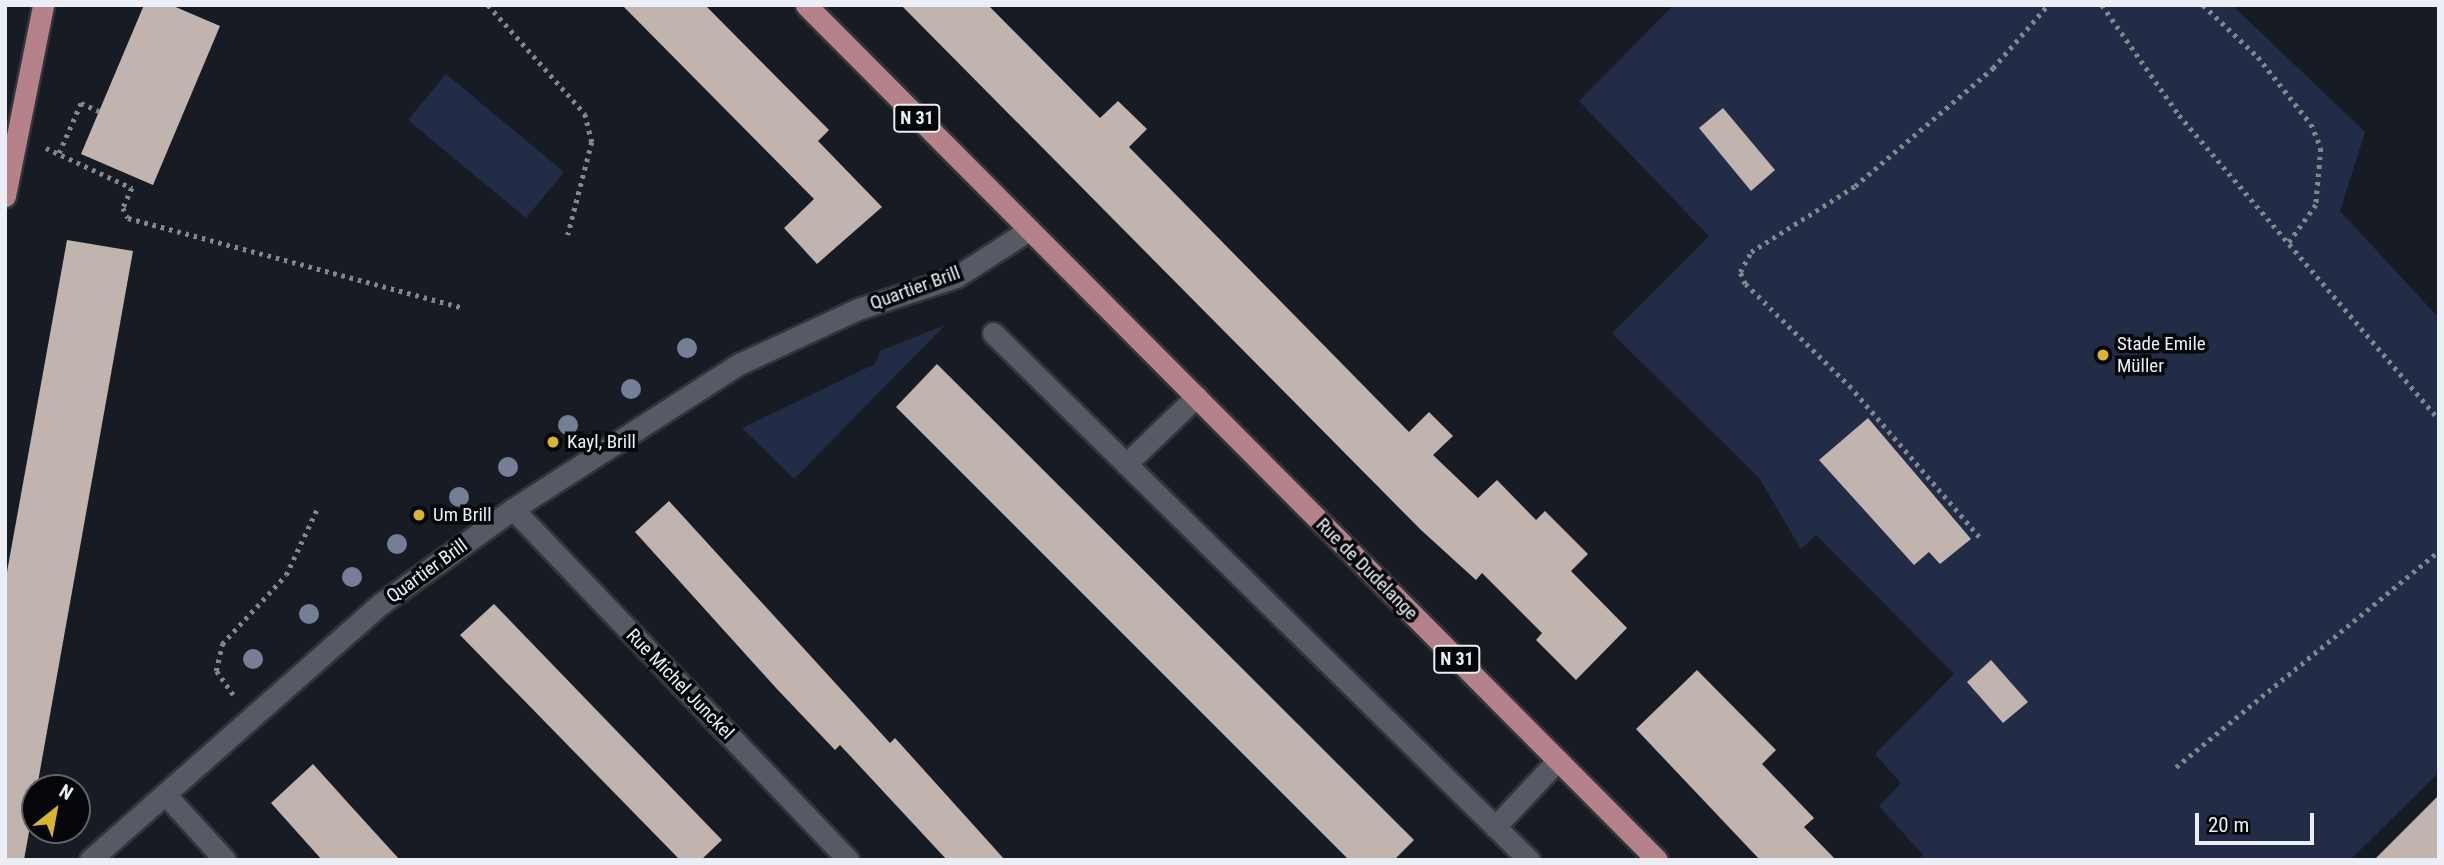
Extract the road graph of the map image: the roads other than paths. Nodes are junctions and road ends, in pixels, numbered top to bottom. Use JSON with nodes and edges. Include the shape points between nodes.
{"nodes":[{"id":1,"x":43,"y":5,"type":"edge"},
{"id":2,"x":806,"y":5,"type":"edge"},
{"id":3,"x":5,"y":196,"type":"edge"},
{"id":4,"x":1029,"y":230,"type":"junction"},
{"id":5,"x":993,"y":333,"type":"dead end"},
{"id":6,"x":1198,"y":396,"type":"junction"},
{"id":7,"x":1126,"y":464,"type":"junction"},
{"id":8,"x":513,"y":509,"type":"junction"},
{"id":9,"x":1558,"y":760,"type":"junction"},
{"id":10,"x":165,"y":794,"type":"junction"},
{"id":11,"x":1495,"y":827,"type":"junction"},
{"id":12,"x":90,"y":860,"type":"edge"},
{"id":13,"x":225,"y":860,"type":"edge"},
{"id":14,"x":848,"y":860,"type":"edge"},
{"id":15,"x":1529,"y":860,"type":"edge"},
{"id":16,"x":1657,"y":860,"type":"edge"}],
"edges":[{"from":1,"to":3,"type":"main road"},
{"from":2,"to":4,"type":"main road","name":"Rue de Dudelange","number":"N 31"},
{"from":4,"to":6,"type":"main road","name":"Rue de Dudelange","number":"N 31"},
{"from":4,"to":8,"type":"street","name":"Quartier Brill","via":[[956,277],[858,309],[739,364]]},
{"from":5,"to":7,"type":"street"},
{"from":6,"to":7,"type":"street"},
{"from":6,"to":9,"type":"main road","name":"Rue de Dudelange","number":"N 31"},
{"from":7,"to":11,"type":"street"},
{"from":8,"to":10,"type":"street","name":"Quartier Brill","via":[[382,603]]},
{"from":8,"to":14,"type":"street","name":"Rue Michel Junckel"},
{"from":9,"to":11,"type":"street"},
{"from":9,"to":16,"type":"main road","name":"Rue de Dudelange","number":"N 31"},
{"from":10,"to":12,"type":"street","name":"Quartier Brill"},
{"from":10,"to":13,"type":"street"},
{"from":11,"to":15,"type":"street"}]}
